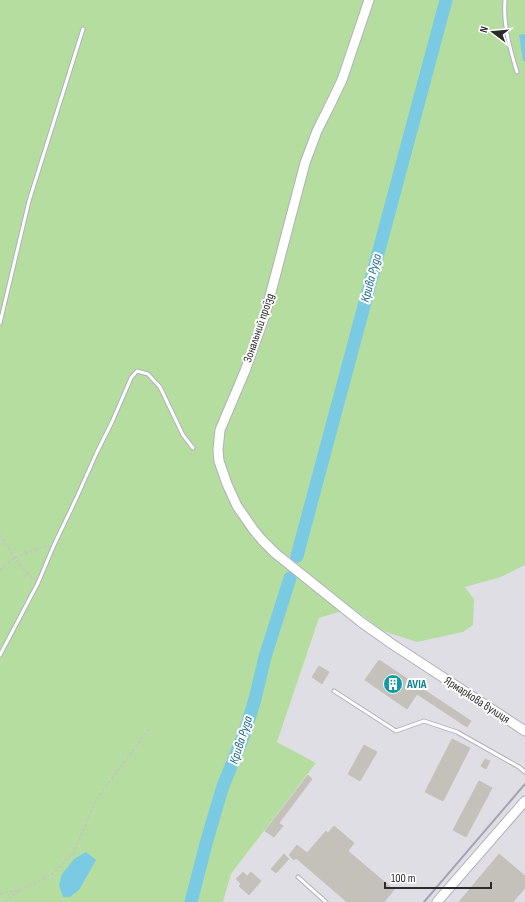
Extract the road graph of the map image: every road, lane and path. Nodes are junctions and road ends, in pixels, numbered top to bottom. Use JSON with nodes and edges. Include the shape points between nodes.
{"nodes":[{"id":1,"x":369,"y":0,"type":"edge"},
{"id":2,"x":505,"y":0,"type":"edge"},
{"id":3,"x":83,"y":29,"type":"dead end"},
{"id":4,"x":518,"y":72,"type":"dead end"},
{"id":5,"x":0,"y":323,"type":"edge"},
{"id":6,"x":193,"y":448,"type":"dead end"},
{"id":7,"x":0,"y":535,"type":"edge"},
{"id":8,"x":54,"y":545,"type":"junction"},
{"id":9,"x":14,"y":558,"type":"junction"},
{"id":10,"x":0,"y":570,"type":"edge"},
{"id":11,"x":38,"y":582,"type":"junction"},
{"id":12,"x":350,"y":613,"type":"joint"},
{"id":13,"x":0,"y":655,"type":"edge"},
{"id":14,"x":334,"y":691,"type":"dead end"},
{"id":15,"x":149,"y":729,"type":"dead end"},
{"id":16,"x":525,"y":731,"type":"edge"},
{"id":17,"x":525,"y":772,"type":"edge"},
{"id":18,"x":525,"y":801,"type":"edge"},
{"id":19,"x":298,"y":877,"type":"dead end"},
{"id":20,"x":23,"y":889,"type":"junction"},
{"id":21,"x":0,"y":894,"type":"edge"},
{"id":22,"x":5,"y":902,"type":"edge"},
{"id":23,"x":326,"y":902,"type":"edge"},
{"id":24,"x":437,"y":902,"type":"edge"}],
"edges":[{"from":1,"to":12,"type":"street","name":"Зональний проїзд","via":[[342,80],[308,153],[265,315],[220,430],[218,450],[227,484],[237,506],[253,529],[276,554]]},
{"from":2,"to":4,"type":"lane","via":[[505,22]]},
{"from":3,"to":5,"type":"lane","via":[[29,201]]},
{"from":6,"to":8,"type":"lane","via":[[183,435],[160,388],[148,374],[137,371],[131,378]]},
{"from":7,"to":9,"type":"path"},
{"from":8,"to":9,"type":"path"},
{"from":8,"to":11,"type":"lane"},
{"from":9,"to":10,"type":"path"},
{"from":9,"to":11,"type":"path","via":[[29,576]]},
{"from":11,"to":13,"type":"lane"},
{"from":12,"to":16,"type":"street","name":"Ярмаркова вулиця","via":[[392,644]]},
{"from":14,"to":17,"type":"lane","via":[[396,731],[424,721],[456,732]]},
{"from":15,"to":20,"type":"path","via":[[97,798],[74,852],[54,873]]},
{"from":18,"to":24,"type":"street"},
{"from":19,"to":23,"type":"lane"},
{"from":20,"to":21,"type":"path"},
{"from":20,"to":22,"type":"path"}]}
